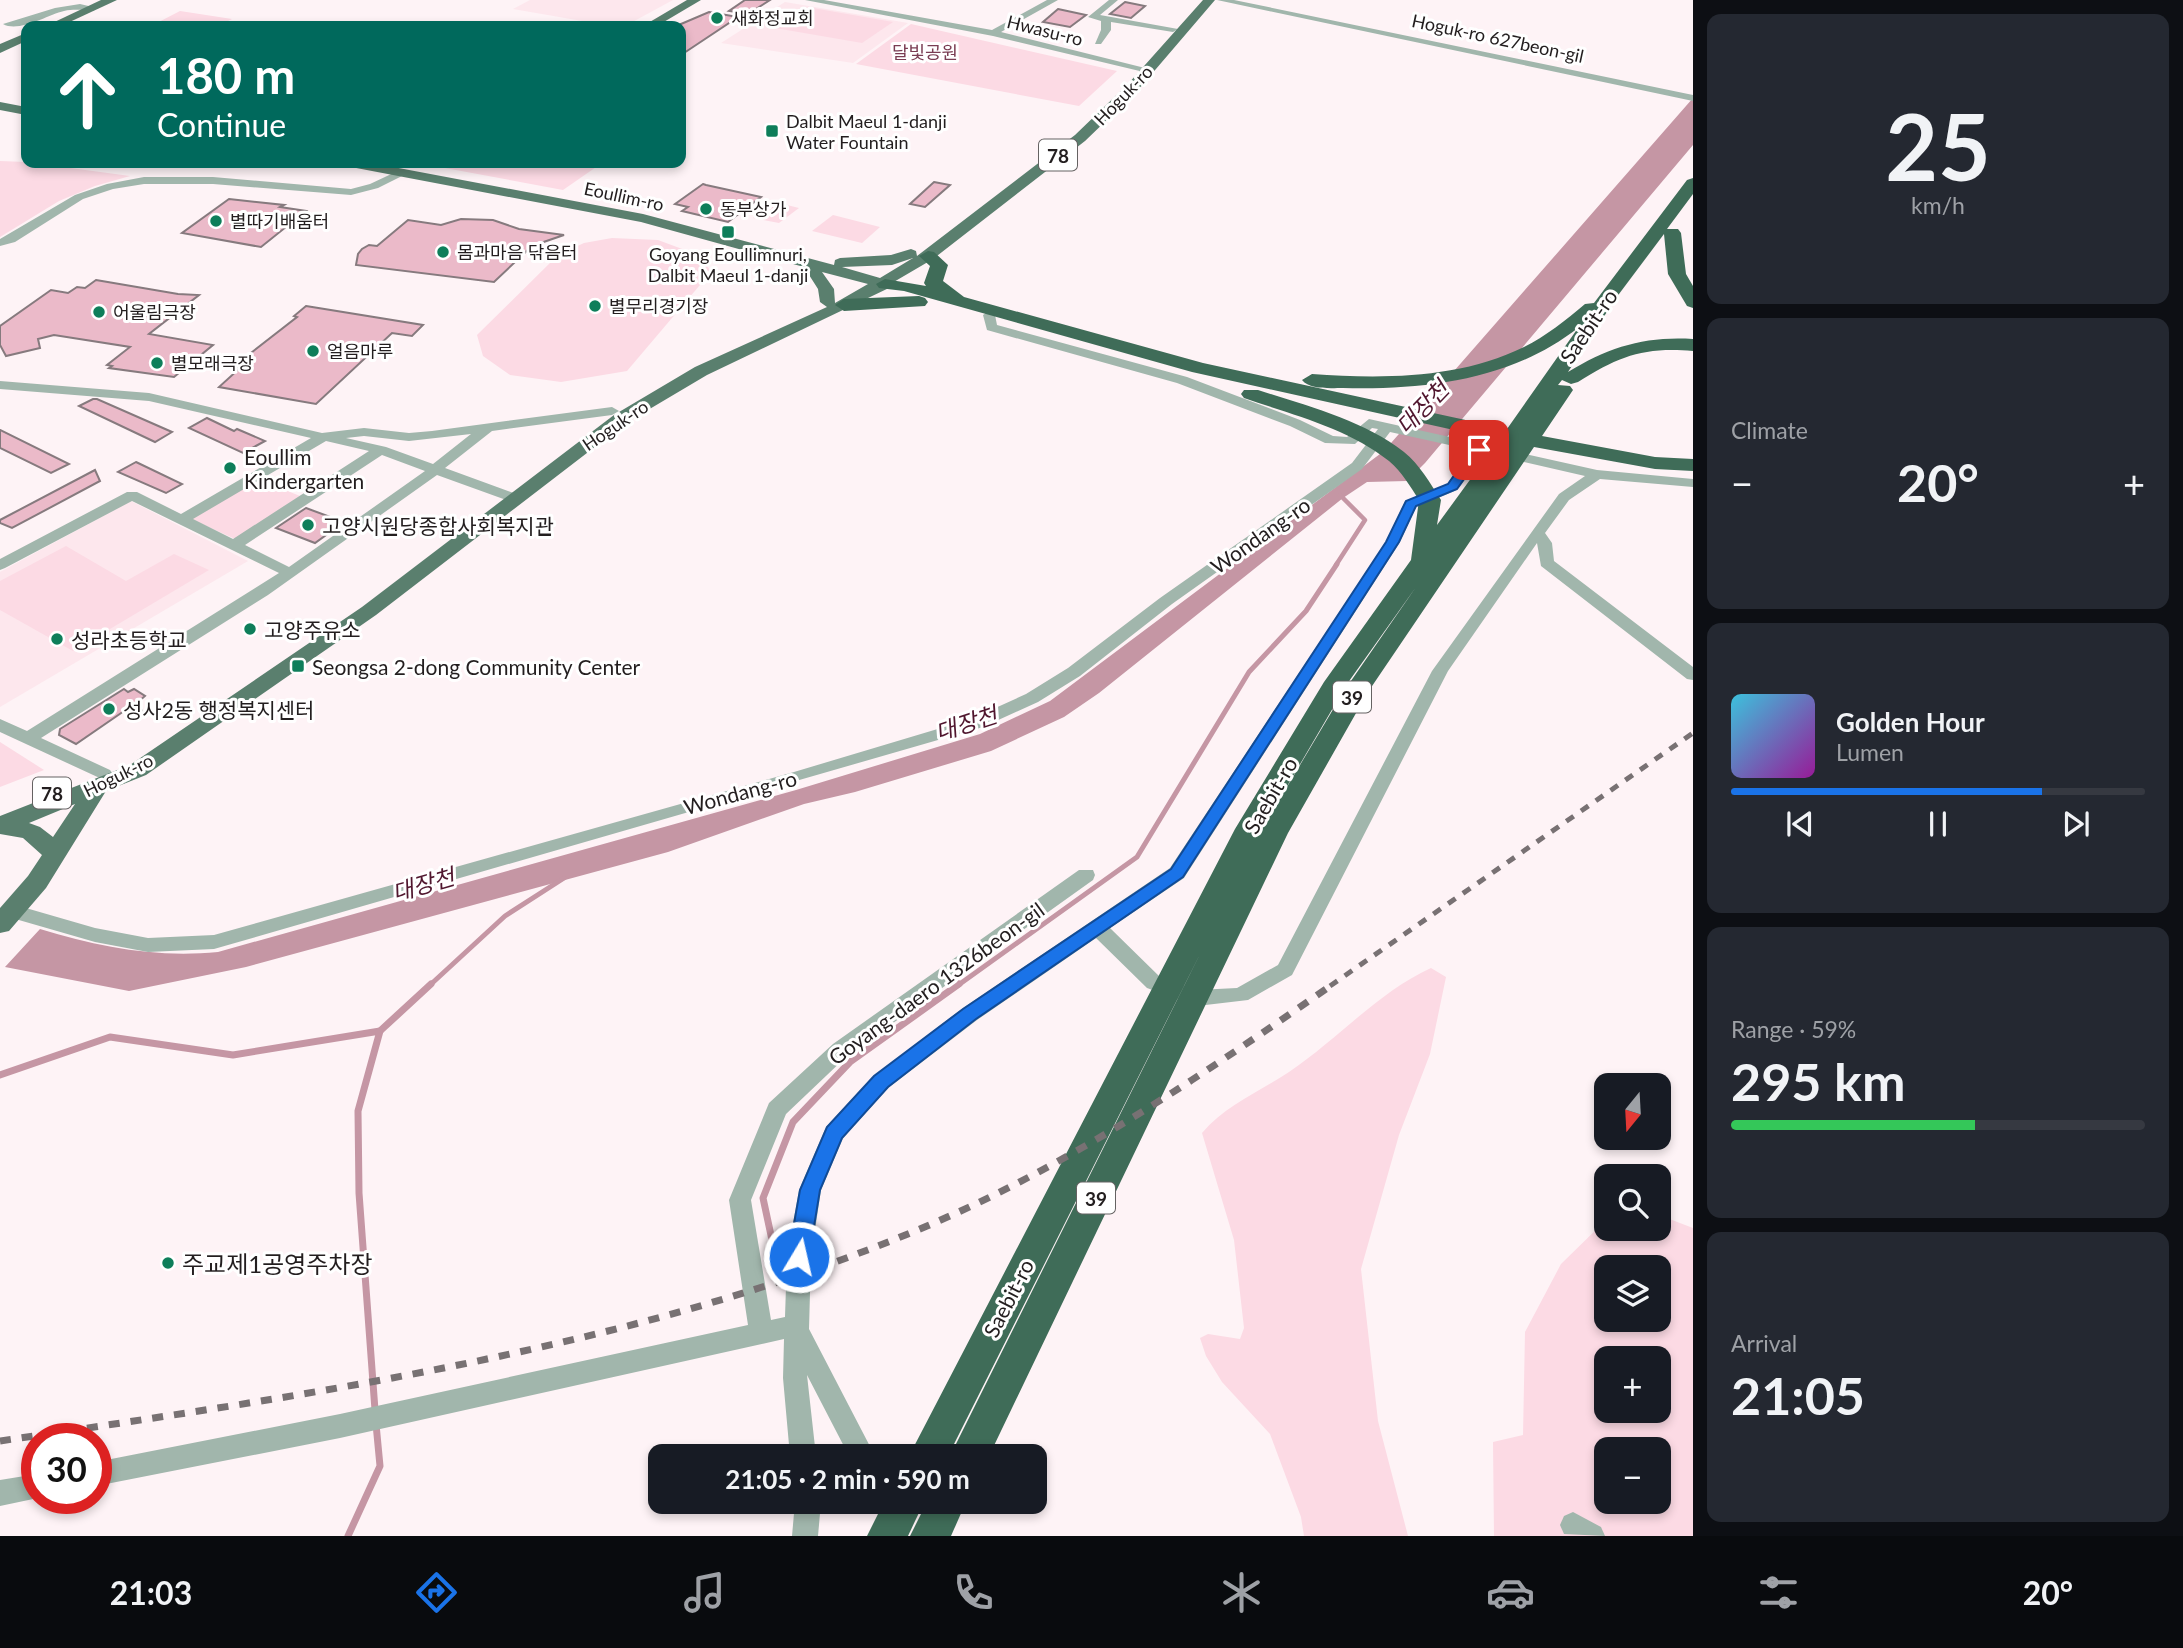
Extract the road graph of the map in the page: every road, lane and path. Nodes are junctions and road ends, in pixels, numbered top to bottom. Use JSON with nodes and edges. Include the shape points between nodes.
{"nodes":[{"id":1,"x":111,"y":0,"type":"edge"},
{"id":2,"x":695,"y":0,"type":"edge"},
{"id":3,"x":809,"y":0,"type":"edge"},
{"id":4,"x":1054,"y":0,"type":"edge"},
{"id":5,"x":1114,"y":0,"type":"edge"},
{"id":6,"x":1199,"y":0,"type":"edge"},
{"id":7,"x":1209,"y":0,"type":"edge"},
{"id":8,"x":1221,"y":0,"type":"edge"},
{"id":9,"x":93,"y":8,"type":"junction"},
{"id":10,"x":1106,"y":19,"type":"junction"},
{"id":11,"x":63,"y":21,"type":"edge"},
{"id":12,"x":658,"y":21,"type":"edge"},
{"id":13,"x":8,"y":24,"type":"dead end"},
{"id":14,"x":1173,"y":30,"type":"junction"},
{"id":15,"x":993,"y":33,"type":"junction"},
{"id":16,"x":21,"y":39,"type":"edge"},
{"id":17,"x":1098,"y":42,"type":"dead end"},
{"id":18,"x":0,"y":49,"type":"edge"},
{"id":19,"x":1144,"y":69,"type":"junction"},
{"id":20,"x":1689,"y":98,"type":"edge"},
{"id":21,"x":0,"y":106,"type":"edge"},
{"id":22,"x":21,"y":110,"type":"edge"},
{"id":23,"x":379,"y":168,"type":"edge"},
{"id":24,"x":409,"y":168,"type":"edge"},
{"id":25,"x":402,"y":172,"type":"junction"},
{"id":26,"x":1693,"y":183,"type":"edge"},
{"id":27,"x":1693,"y":205,"type":"edge"},
{"id":28,"x":1672,"y":233,"type":"junction"},
{"id":29,"x":0,"y":243,"type":"edge"},
{"id":30,"x":919,"y":255,"type":"junction"},
{"id":31,"x":809,"y":263,"type":"junction"},
{"id":32,"x":878,"y":282,"type":"junction"},
{"id":33,"x":1608,"y":296,"type":"junction"},
{"id":34,"x":953,"y":302,"type":"junction"},
{"id":35,"x":1693,"y":302,"type":"edge"},
{"id":36,"x":836,"y":304,"type":"junction"},
{"id":37,"x":989,"y":315,"type":"junction"},
{"id":38,"x":1693,"y":345,"type":"edge"},
{"id":39,"x":1130,"y":355,"type":"junction"},
{"id":40,"x":1199,"y":368,"type":"junction"},
{"id":41,"x":1571,"y":378,"type":"junction"},
{"id":42,"x":0,"y":385,"type":"edge"},
{"id":43,"x":1353,"y":405,"type":"junction"},
{"id":44,"x":612,"y":411,"type":"junction"},
{"id":45,"x":1331,"y":421,"type":"joint"},
{"id":46,"x":487,"y":428,"type":"junction"},
{"id":47,"x":1389,"y":429,"type":"junction"},
{"id":48,"x":1512,"y":432,"type":"junction"},
{"id":49,"x":325,"y":436,"type":"junction"},
{"id":50,"x":381,"y":450,"type":"junction"},
{"id":51,"x":1493,"y":462,"type":"junction"},
{"id":52,"x":1693,"y":465,"type":"edge"},
{"id":53,"x":437,"y":470,"type":"junction"},
{"id":54,"x":1693,"y":471,"type":"edge"},
{"id":55,"x":1597,"y":474,"type":"junction"},
{"id":56,"x":1693,"y":483,"type":"edge"},
{"id":57,"x":507,"y":495,"type":"junction"},
{"id":58,"x":181,"y":520,"type":"junction"},
{"id":59,"x":1537,"y":533,"type":"junction"},
{"id":60,"x":233,"y":546,"type":"junction"},
{"id":61,"x":0,"y":565,"type":"edge"},
{"id":62,"x":1420,"y":565,"type":"junction"},
{"id":63,"x":289,"y":573,"type":"junction"},
{"id":64,"x":1693,"y":675,"type":"edge"},
{"id":65,"x":0,"y":725,"type":"edge"},
{"id":66,"x":28,"y":738,"type":"junction"},
{"id":67,"x":100,"y":781,"type":"junction"},
{"id":68,"x":0,"y":813,"type":"edge"},
{"id":69,"x":0,"y":825,"type":"edge"},
{"id":70,"x":55,"y":854,"type":"junction"},
{"id":71,"x":1086,"y":875,"type":"dead end"},
{"id":72,"x":6,"y":917,"type":"edge"},
{"id":73,"x":1097,"y":927,"type":"junction"},
{"id":74,"x":1223,"y":940,"type":"joint"},
{"id":75,"x":794,"y":1326,"type":"junction"},
{"id":76,"x":761,"y":1333,"type":"junction"},
{"id":77,"x":802,"y":1444,"type":"edge"},
{"id":78,"x":856,"y":1444,"type":"edge"},
{"id":79,"x":934,"y":1444,"type":"edge"},
{"id":80,"x":975,"y":1444,"type":"edge"},
{"id":81,"x":112,"y":1471,"type":"edge"},
{"id":82,"x":21,"y":1489,"type":"edge"},
{"id":83,"x":0,"y":1493,"type":"edge"},
{"id":84,"x":807,"y":1514,"type":"edge"},
{"id":85,"x":891,"y":1514,"type":"edge"},
{"id":86,"x":899,"y":1514,"type":"edge"},
{"id":87,"x":941,"y":1514,"type":"edge"},
{"id":88,"x":805,"y":1536,"type":"edge"},
{"id":89,"x":887,"y":1536,"type":"edge"},
{"id":90,"x":893,"y":1536,"type":"edge"},
{"id":91,"x":930,"y":1536,"type":"edge"}],
"edges":[{"from":1,"to":9,"type":"main road"},
{"from":2,"to":12,"type":"main road"},
{"from":3,"to":15,"type":"street","name":"Hwasu-ro"},
{"from":4,"to":15,"type":"street"},
{"from":5,"to":10,"type":"street","via":[[1093,17]]},
{"from":6,"to":14,"type":"main road","name":"Hoguk-ro","number":"78"},
{"from":7,"to":19,"type":"main road","name":"Hoguk-ro","number":"78"},
{"from":8,"to":20,"type":"street","name":"Hoguk-ro 627beon-gil"},
{"from":9,"to":11,"type":"main road"},
{"from":9,"to":13,"type":"street","via":[[72,5]]},
{"from":10,"to":14,"type":"street"},
{"from":10,"to":17,"type":"street","via":[[1106,30]]},
{"from":14,"to":19,"type":"main road","name":"Hoguk-ro","number":"78"},
{"from":15,"to":19,"type":"street","name":"Hwasu-ro"},
{"from":16,"to":18,"type":"main road"},
{"from":19,"to":30,"type":"main road","name":"Hoguk-ro","number":"78","via":[[1080,138]]},
{"from":21,"to":22,"type":"main road"},
{"from":23,"to":25,"type":"main road","name":"Eoullim-ro"},
{"from":24,"to":25,"type":"main road"},
{"from":25,"to":29,"type":"street","via":[[351,192],[152,180],[106,188],[78,197]]},
{"from":25,"to":31,"type":"main road","name":"Eoullim-ro","via":[[643,218]]},
{"from":26,"to":33,"type":"highway","name":"Saebit-ro","number":"39"},
{"from":27,"to":28,"type":"highway","name":"Saebit-ro","number":"39"},
{"from":28,"to":35,"type":"highway","via":[[1677,274]]},
{"from":28,"to":41,"type":"highway","name":"Saebit-ro","number":"39"},
{"from":30,"to":31,"type":"main road","via":[[877,262]]},
{"from":30,"to":32,"type":"main road","name":"Hoguk-ro","number":"78"},
{"from":30,"to":34,"type":"highway","via":[[939,265],[933,283]]},
{"from":31,"to":32,"type":"main road","name":"Eoullim-ro"},
{"from":31,"to":36,"type":"main road"},
{"from":32,"to":34,"type":"highway"},
{"from":32,"to":36,"type":"main road","name":"Hoguk-ro","number":"78"},
{"from":33,"to":40,"type":"highway","via":[[1553,339],[1519,357],[1467,372],[1342,383]]},
{"from":33,"to":48,"type":"highway","name":"Saebit-ro","number":"39"},
{"from":34,"to":36,"type":"highway"},
{"from":34,"to":37,"type":"highway"},
{"from":34,"to":40,"type":"highway"},
{"from":36,"to":44,"type":"main road","name":"Hoguk-ro","number":"78","via":[[693,364]]},
{"from":36,"to":57,"type":"main road","name":"Hoguk-ro","number":"78","via":[[701,371]]},
{"from":37,"to":39,"type":"highway"},
{"from":37,"to":47,"type":"street","via":[[991,327],[1182,380],[1329,440],[1350,441],[1369,424]]},
{"from":38,"to":41,"type":"highway","via":[[1640,344],[1614,351]]},
{"from":39,"to":43,"type":"highway"},
{"from":39,"to":45,"type":"highway"},
{"from":40,"to":43,"type":"highway"},
{"from":41,"to":48,"type":"highway","name":"Saebit-ro","number":"39"},
{"from":42,"to":49,"type":"street","via":[[149,397]]},
{"from":43,"to":48,"type":"highway"},
{"from":44,"to":46,"type":"street"},
{"from":44,"to":57,"type":"main road","name":"Hoguk-ro","number":"78"},
{"from":45,"to":62,"type":"highway","via":[[1398,458],[1430,500]]},
{"from":46,"to":49,"type":"street","via":[[409,436],[363,432]]},
{"from":46,"to":53,"type":"street"},
{"from":47,"to":51,"type":"street","via":[[1459,445]]},
{"from":47,"to":72,"type":"street","name":"Wondang-ro","via":[[1357,466],[1074,672],[977,723],[214,943],[148,945]]},
{"from":48,"to":51,"type":"highway","name":"Saebit-ro","number":"39"},
{"from":48,"to":52,"type":"highway","via":[[1597,453]]},
{"from":48,"to":54,"type":"highway","via":[[1598,459]]},
{"from":49,"to":50,"type":"street"},
{"from":49,"to":58,"type":"street"},
{"from":50,"to":53,"type":"street"},
{"from":50,"to":60,"type":"street"},
{"from":51,"to":55,"type":"street"},
{"from":51,"to":62,"type":"highway","name":"Saebit-ro","number":"39"},
{"from":51,"to":73,"type":"street","via":[[1452,487],[1410,504],[1393,542],[1177,873]]},
{"from":51,"to":74,"type":"highway","name":"Saebit-ro","number":"39","via":[[1274,832]]},
{"from":53,"to":57,"type":"street"},
{"from":53,"to":63,"type":"street"},
{"from":55,"to":56,"type":"street"},
{"from":55,"to":59,"type":"street","via":[[1564,497]]},
{"from":57,"to":67,"type":"main road","name":"Hoguk-ro","number":"78","via":[[369,611],[138,770]]},
{"from":58,"to":60,"type":"street"},
{"from":58,"to":61,"type":"street","via":[[132,495]]},
{"from":59,"to":64,"type":"street","via":[[1545,543],[1546,563]]},
{"from":59,"to":73,"type":"street","via":[[1440,671],[1285,970],[1241,995],[1197,998],[1154,983]]},
{"from":60,"to":63,"type":"street"},
{"from":62,"to":79,"type":"highway","name":"Saebit-ro","number":"39","via":[[1336,682],[1250,828]]},
{"from":63,"to":66,"type":"street"},
{"from":65,"to":66,"type":"street"},
{"from":66,"to":67,"type":"street"},
{"from":67,"to":68,"type":"main road","name":"Hoguk-ro","number":"78"},
{"from":67,"to":69,"type":"main road","name":"Hoguk-ro","number":"78"},
{"from":67,"to":70,"type":"main road","name":"Wondang-ro"},
{"from":69,"to":70,"type":"main road","via":[[36,834]]},
{"from":70,"to":72,"type":"main road","name":"Wondang-ro"},
{"from":71,"to":76,"type":"street","name":"Goyang-daero 1326beon-gil","via":[[840,1050],[776,1109],[740,1200]]},
{"from":73,"to":75,"type":"street","via":[[881,1082],[834,1133],[810,1190]]},
{"from":74,"to":80,"type":"highway","name":"Saebit-ro","number":"39"},
{"from":75,"to":76,"type":"street"},
{"from":75,"to":77,"type":"street"},
{"from":75,"to":78,"type":"street"},
{"from":76,"to":81,"type":"street","via":[[341,1426]]},
{"from":82,"to":83,"type":"street"},
{"from":84,"to":88,"type":"street"},
{"from":85,"to":90,"type":"street"},
{"from":86,"to":89,"type":"highway"},
{"from":87,"to":91,"type":"highway"}]}
